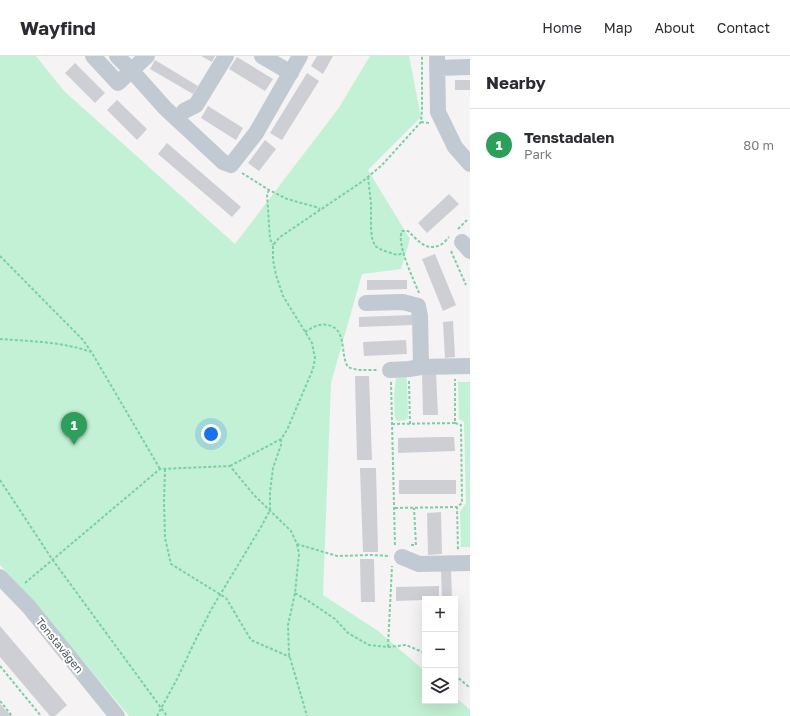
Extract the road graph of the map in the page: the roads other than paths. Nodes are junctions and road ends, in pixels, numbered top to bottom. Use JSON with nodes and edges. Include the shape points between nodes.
{"nodes":[{"id":1,"x":92,"y":56,"type":"edge"},
{"id":2,"x":116,"y":56,"type":"edge"},
{"id":3,"x":147,"y":56,"type":"edge"},
{"id":4,"x":226,"y":56,"type":"edge"},
{"id":5,"x":262,"y":56,"type":"edge"},
{"id":6,"x":300,"y":56,"type":"edge"},
{"id":7,"x":437,"y":62,"type":"edge"},
{"id":8,"x":470,"y":67,"type":"edge"},
{"id":9,"x":132,"y":71,"type":"junction"},
{"id":10,"x":291,"y":73,"type":"junction"},
{"id":11,"x":184,"y":111,"type":"dead end"},
{"id":12,"x":470,"y":164,"type":"edge"},
{"id":13,"x":366,"y":303,"type":"dead end"},
{"id":14,"x":463,"y":366,"type":"edge"},
{"id":15,"x":415,"y":368,"type":"junction"},
{"id":16,"x":390,"y":370,"type":"road end"},
{"id":17,"x":401,"y":553,"type":"road end"},
{"id":18,"x":464,"y":563,"type":"edge"},
{"id":19,"x":0,"y":577,"type":"edge"},
{"id":20,"x":117,"y":716,"type":"edge"}],
"edges":[{"from":1,"to":9,"type":"street","via":[[118,83]]},
{"from":2,"to":9,"type":"street"},
{"from":3,"to":9,"type":"street"},
{"from":4,"to":11,"type":"street","via":[[196,105]]},
{"from":5,"to":10,"type":"street"},
{"from":6,"to":10,"type":"street"},
{"from":7,"to":8,"type":"street"},
{"from":7,"to":12,"type":"street","via":[[438,112],[455,147]]},
{"from":9,"to":10,"type":"street","via":[[165,108],[223,162],[231,165],[256,133]]},
{"from":13,"to":15,"type":"street","via":[[403,302],[418,306],[420,316]]},
{"from":14,"to":15,"type":"street"},
{"from":15,"to":16,"type":"street"},
{"from":17,"to":18,"type":"street","via":[[419,564]]},
{"from":19,"to":20,"type":"street","name":"Tenstavägen","via":[[29,607]]}]}
